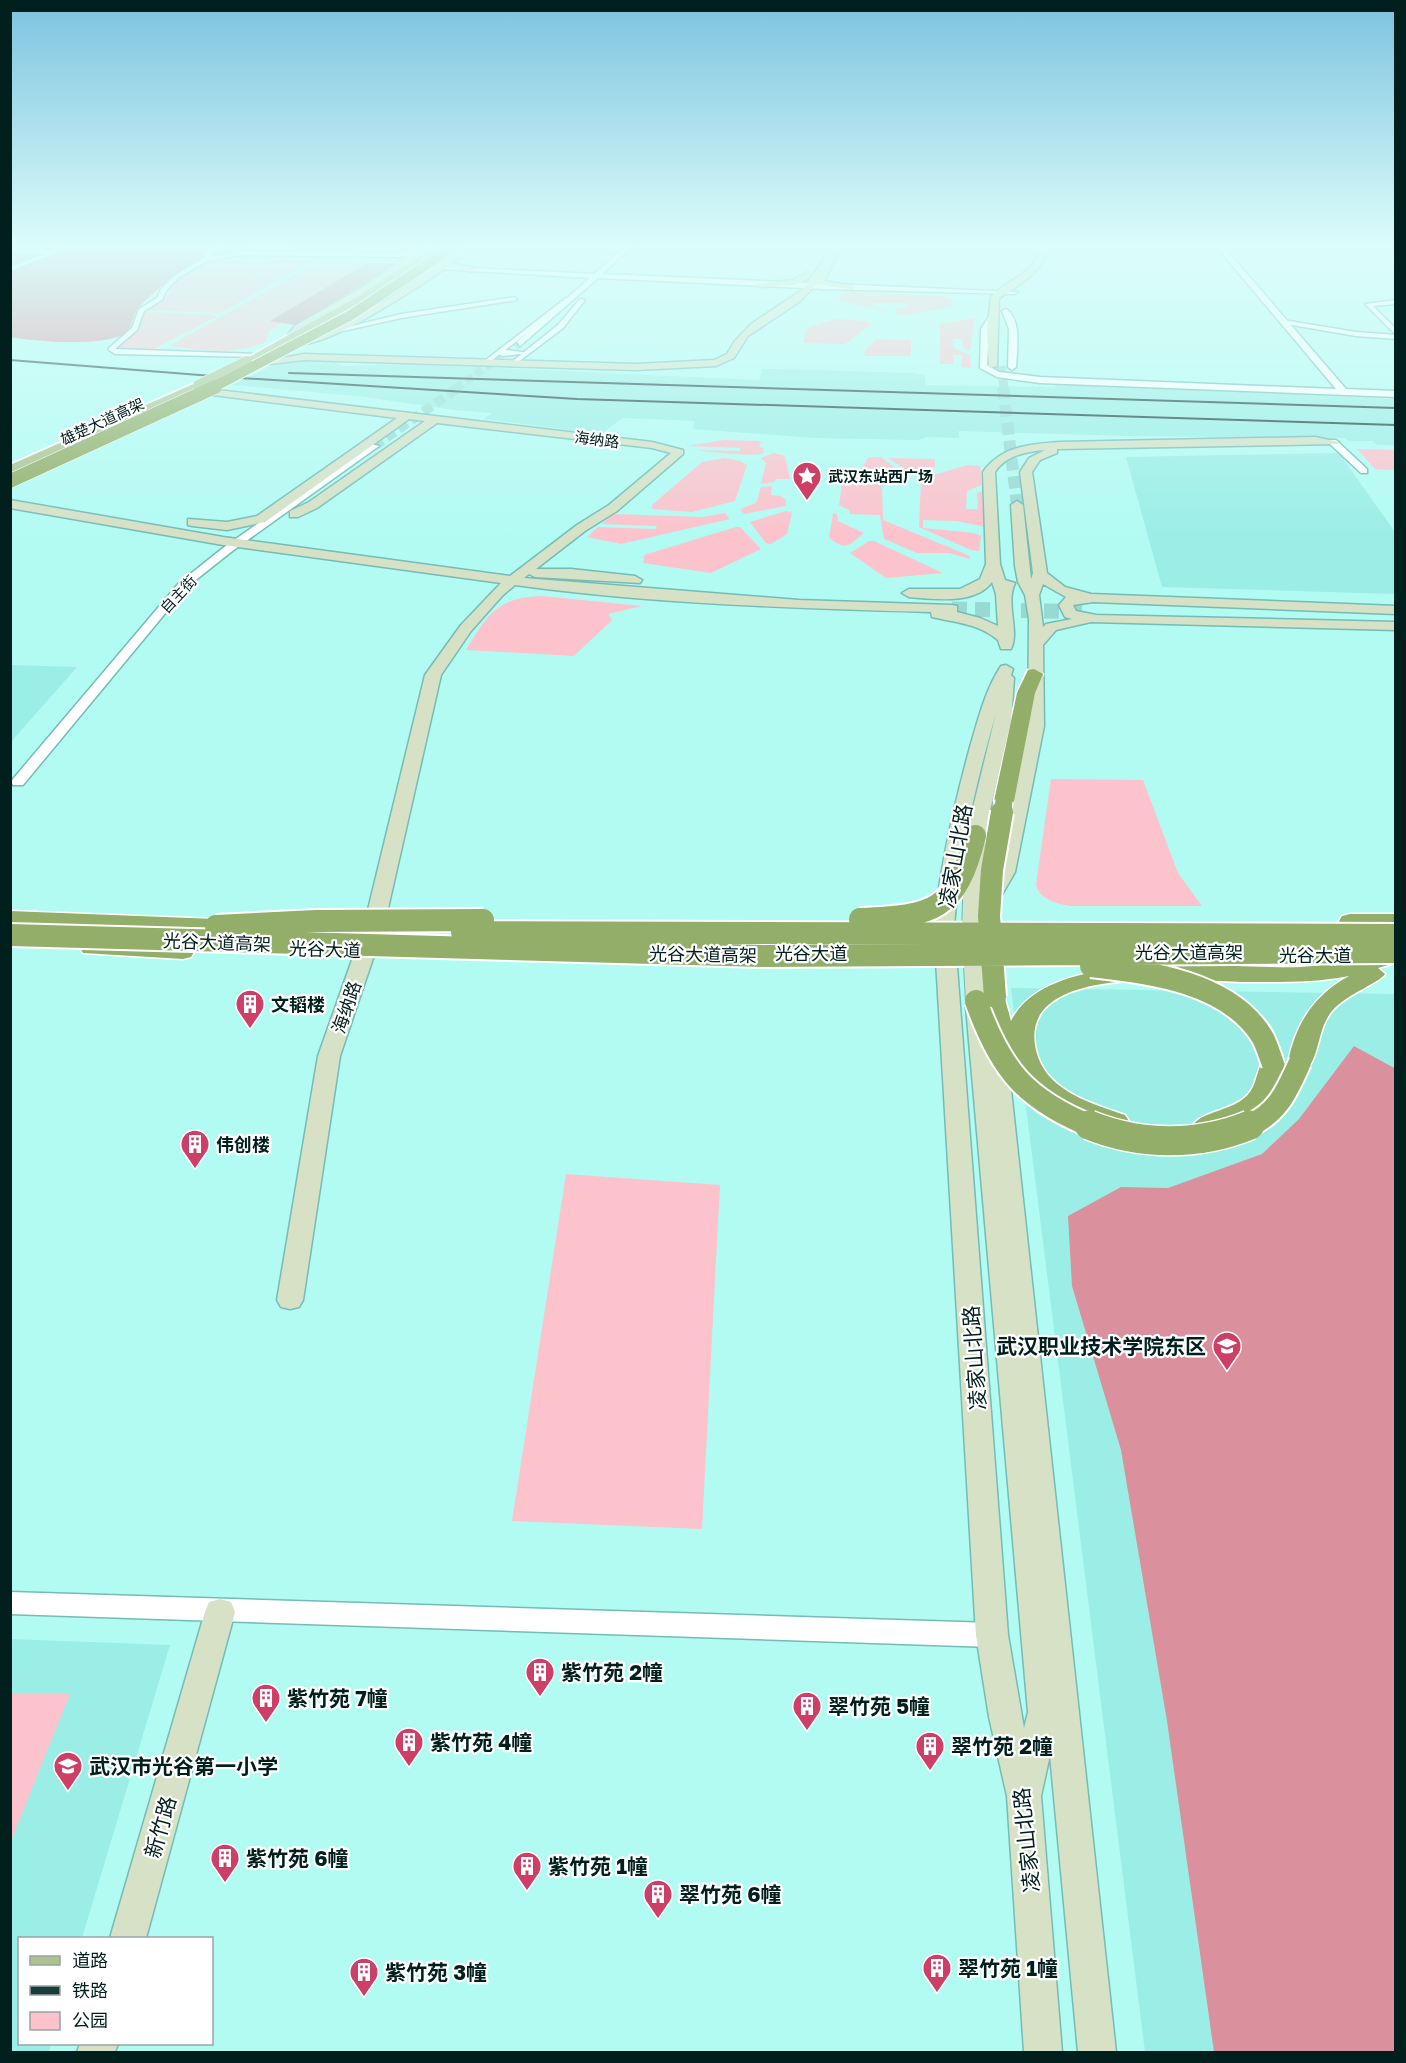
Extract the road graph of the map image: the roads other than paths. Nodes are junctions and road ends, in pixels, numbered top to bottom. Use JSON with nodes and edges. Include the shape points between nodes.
{"nodes":[{"id":1,"x":120,"y":341,"type":"edge"},
{"id":2,"x":290,"y":341,"type":"edge"},
{"id":3,"x":294,"y":341,"type":"edge"},
{"id":4,"x":298,"y":341,"type":"edge"},
{"id":5,"x":298,"y":341,"type":"edge"},
{"id":6,"x":307,"y":341,"type":"edge"},
{"id":7,"x":514,"y":341,"type":"edge"},
{"id":8,"x":530,"y":341,"type":"edge"},
{"id":9,"x":532,"y":341,"type":"edge"},
{"id":10,"x":738,"y":341,"type":"edge"},
{"id":11,"x":993,"y":341,"type":"edge"},
{"id":12,"x":997,"y":341,"type":"edge"},
{"id":13,"x":1013,"y":341,"type":"edge"},
{"id":14,"x":1297,"y":341,"type":"edge"},
{"id":15,"x":1299,"y":341,"type":"edge"},
{"id":16,"x":736,"y":344,"type":"junction"},
{"id":17,"x":288,"y":345,"type":"junction"},
{"id":18,"x":525,"y":347,"type":"junction"},
{"id":19,"x":502,"y":351,"type":"junction"},
{"id":20,"x":260,"y":360,"type":"junction"},
{"id":21,"x":486,"y":362,"type":"junction"},
{"id":22,"x":512,"y":363,"type":"junction"},
{"id":23,"x":992,"y":366,"type":"junction"},
{"id":24,"x":1012,"y":367,"type":"junction"},
{"id":25,"x":206,"y":390,"type":"junction"},
{"id":26,"x":1340,"y":391,"type":"junction"},
{"id":27,"x":1395,"y":393,"type":"edge"},
{"id":28,"x":404,"y":417,"type":"junction"},
{"id":29,"x":432,"y":421,"type":"junction"},
{"id":30,"x":391,"y":429,"type":"junction"},
{"id":31,"x":415,"y":432,"type":"junction"},
{"id":32,"x":85,"y":438,"type":"junction"},
{"id":33,"x":105,"y":440,"type":"junction"},
{"id":34,"x":1333,"y":442,"type":"junction"},
{"id":35,"x":12,"y":470,"type":"edge"},
{"id":36,"x":1364,"y":471,"type":"dead end"},
{"id":37,"x":989,"y":474,"type":"junction"},
{"id":38,"x":1027,"y":477,"type":"junction"},
{"id":39,"x":10,"y":482,"type":"edge"},
{"id":40,"x":10,"y":496,"type":"edge"},
{"id":41,"x":302,"y":497,"type":"junction"},
{"id":42,"x":10,"y":504,"type":"edge"},
{"id":43,"x":271,"y":512,"type":"junction"},
{"id":44,"x":148,"y":514,"type":"dead end"},
{"id":45,"x":294,"y":514,"type":"junction"},
{"id":46,"x":178,"y":519,"type":"dead end"},
{"id":47,"x":247,"y":540,"type":"junction"},
{"id":48,"x":993,"y":564,"type":"junction"},
{"id":49,"x":1040,"y":573,"type":"junction"},
{"id":50,"x":513,"y":576,"type":"junction"},
{"id":51,"x":1003,"y":594,"type":"junction"},
{"id":52,"x":1032,"y":595,"type":"junction"},
{"id":53,"x":950,"y":605,"type":"junction"},
{"id":54,"x":1091,"y":609,"type":"junction"},
{"id":55,"x":1395,"y":611,"type":"edge"},
{"id":56,"x":1395,"y":620,"type":"edge"},
{"id":57,"x":1395,"y":626,"type":"edge"},
{"id":58,"x":1006,"y":640,"type":"junction"},
{"id":59,"x":1036,"y":645,"type":"junction"},
{"id":60,"x":1005,"y":669,"type":"junction"},
{"id":61,"x":1034,"y":674,"type":"junction"},
{"id":62,"x":24,"y":782,"type":"dead end"},
{"id":63,"x":975,"y":836,"type":"junction"},
{"id":64,"x":947,"y":886,"type":"junction"},
{"id":65,"x":992,"y":893,"type":"junction"},
{"id":66,"x":10,"y":912,"type":"edge"},
{"id":67,"x":10,"y":918,"type":"edge"},
{"id":68,"x":1395,"y":921,"type":"edge"},
{"id":69,"x":216,"y":926,"type":"junction"},
{"id":70,"x":374,"y":926,"type":"junction"},
{"id":71,"x":944,"y":927,"type":"junction"},
{"id":72,"x":1395,"y":928,"type":"edge"},
{"id":73,"x":842,"y":934,"type":"junction"},
{"id":74,"x":10,"y":935,"type":"edge"},
{"id":75,"x":1395,"y":935,"type":"edge"},
{"id":76,"x":985,"y":939,"type":"junction"},
{"id":77,"x":10,"y":941,"type":"edge"},
{"id":78,"x":366,"y":950,"type":"junction"},
{"id":79,"x":947,"y":953,"type":"junction"},
{"id":80,"x":1395,"y":954,"type":"edge"},
{"id":81,"x":763,"y":956,"type":"junction"},
{"id":82,"x":885,"y":956,"type":"junction"},
{"id":83,"x":1395,"y":968,"type":"edge"},
{"id":84,"x":976,"y":1001,"type":"junction"},
{"id":85,"x":1035,"y":1079,"type":"junction"},
{"id":86,"x":290,"y":1300,"type":"dead end"},
{"id":87,"x":10,"y":1603,"type":"edge"},
{"id":88,"x":220,"y":1612,"type":"junction"},
{"id":89,"x":992,"y":1635,"type":"junction"},
{"id":90,"x":1024,"y":1796,"type":"junction"},
{"id":91,"x":128,"y":1937,"type":"edge"},
{"id":92,"x":1043,"y":2052,"type":"edge"},
{"id":93,"x":1097,"y":2052,"type":"edge"}],
"edges":[{"from":1,"to":20,"type":"street","via":[[111,349]]},
{"from":2,"to":17,"type":"main road"},
{"from":3,"to":17,"type":"main road"},
{"from":4,"to":17,"type":"main road"},
{"from":5,"to":35,"type":"highway","name":"雄楚大道高架","bridge":true},
{"from":6,"to":39,"type":"highway","name":"雄楚大道高架","bridge":true},
{"from":7,"to":19,"type":"street"},
{"from":8,"to":18,"type":"street"},
{"from":9,"to":18,"type":"street"},
{"from":10,"to":16,"type":"main road"},
{"from":11,"to":23,"type":"main road"},
{"from":12,"to":23,"type":"main road"},
{"from":13,"to":24,"type":"street"},
{"from":14,"to":26,"type":"street"},
{"from":15,"to":26,"type":"street"},
{"from":16,"to":22,"type":"main road","via":[[704,359],[674,364]]},
{"from":16,"to":22,"type":"main road","via":[[731,356],[724,360],[693,366]]},
{"from":17,"to":20,"type":"main road"},
{"from":17,"to":20,"type":"main road","via":[[275,347]]},
{"from":17,"to":21,"type":"main road","via":[[301,355]]},
{"from":18,"to":19,"type":"street","via":[[510,356]]},
{"from":18,"to":22,"type":"street"},
{"from":19,"to":21,"type":"street"},
{"from":20,"to":21,"type":"main road","via":[[297,357]]},
{"from":20,"to":25,"type":"main road","bridge":true},
{"from":20,"to":25,"type":"main road","bridge":true},
{"from":21,"to":22,"type":"main road"},
{"from":23,"to":24,"type":"street"},
{"from":23,"to":26,"type":"street","via":[[984,368],[997,374],[1040,380]]},
{"from":24,"to":26,"type":"street","via":[[1021,374],[1050,379]]},
{"from":25,"to":28,"type":"main road","name":"海纳路"},
{"from":25,"to":32,"type":"main road"},
{"from":25,"to":33,"type":"main road"},
{"from":26,"to":27,"type":"street"},
{"from":28,"to":29,"type":"main road","name":"海纳路"},
{"from":28,"to":30,"type":"main road"},
{"from":29,"to":31,"type":"main road"},
{"from":29,"to":50,"type":"main road","name":"海纳路","via":[[652,445],[679,452],[613,508]]},
{"from":30,"to":31,"type":"main road","via":[[408,428]]},
{"from":30,"to":43,"type":"main road"},
{"from":31,"to":45,"type":"main road","via":[[313,506]]},
{"from":32,"to":33,"type":"main road","via":[[85,443]]},
{"from":32,"to":35,"type":"main road"},
{"from":33,"to":39,"type":"main road"},
{"from":34,"to":36,"type":"street"},
{"from":34,"to":37,"type":"main road","via":[[1060,445],[1005,456]]},
{"from":34,"to":38,"type":"main road","via":[[1065,448],[1036,458],[1028,466]]},
{"from":37,"to":38,"type":"main road","via":[[1011,471]]},
{"from":37,"to":48,"type":"main road"},
{"from":38,"to":49,"type":"main road"},
{"from":40,"to":44,"type":"main road"},
{"from":40,"to":47,"type":"main road"},
{"from":41,"to":43,"type":"street"},
{"from":41,"to":45,"type":"street","name":"自主街","via":[[379,447]]},
{"from":41,"to":47,"type":"street","name":"自主街"},
{"from":42,"to":47,"type":"main road"},
{"from":43,"to":46,"type":"main road","via":[[253,522],[228,526]]},
{"from":45,"to":47,"type":"street","name":"自主街"},
{"from":47,"to":50,"type":"main road"},
{"from":47,"to":62,"type":"street","name":"自主街","via":[[184,595]]},
{"from":48,"to":51,"type":"main road"},
{"from":48,"to":53,"type":"main road","via":[[980,586]]},
{"from":49,"to":52,"type":"main road"},
{"from":49,"to":54,"type":"main road","via":[[1045,582]]},
{"from":50,"to":53,"type":"main road","via":[[571,573]]},
{"from":50,"to":53,"type":"main road","via":[[622,597],[734,606]]},
{"from":50,"to":70,"type":"main road","name":"海纳路","via":[[477,614],[433,675]]},
{"from":51,"to":52,"type":"main road","via":[[1009,580],[1011,505],[1025,582]]},
{"from":51,"to":58,"type":"main road"},
{"from":52,"to":59,"type":"main road"},
{"from":53,"to":58,"type":"main road"},
{"from":54,"to":55,"type":"main road"},
{"from":54,"to":56,"type":"main road"},
{"from":54,"to":57,"type":"main road"},
{"from":54,"to":59,"type":"main road","via":[[1051,627]]},
{"from":58,"to":60,"type":"main road"},
{"from":59,"to":61,"type":"main road"},
{"from":60,"to":63,"type":"main road","via":[[1003,721]]},
{"from":60,"to":64,"type":"main road","name":"凌家山北路","via":[[993,691],[957,828]]},
{"from":61,"to":65,"type":"main road","via":[[1038,694],[1032,748],[1006,872]]},
{"from":61,"to":85,"type":"highway","bridge":true,"via":[[1026,693],[1004,801],[989,915],[997,1011],[1007,1043]]},
{"from":63,"to":69,"type":"highway","bridge":true,"via":[[960,884],[951,895],[926,909],[891,918],[316,921]]},
{"from":63,"to":84,"type":"main road","bridge":true,"via":[[972,931]]},
{"from":64,"to":65,"type":"street","via":[[961,898],[984,899]]},
{"from":64,"to":71,"type":"main road","name":"凌家山北路"},
{"from":65,"to":76,"type":"main road","via":[[983,915]]},
{"from":66,"to":70,"type":"main road","name":"光谷大道"},
{"from":67,"to":69,"type":"highway","name":"光谷大道高架"},
{"from":68,"to":73,"type":"highway","bridge":true,"via":[[1020,920]]},
{"from":69,"to":73,"type":"highway","name":"光谷大道高架","bridge":true,"via":[[309,932]]},
{"from":70,"to":71,"type":"main road","name":"光谷大道"},
{"from":70,"to":78,"type":"main road","name":"海纳路"},
{"from":71,"to":76,"type":"main road","name":"光谷大道"},
{"from":71,"to":79,"type":"main road","name":"凌家山北路"},
{"from":72,"to":76,"type":"main road","name":"光谷大道"},
{"from":73,"to":75,"type":"highway","name":"光谷大道高架","bridge":true},
{"from":74,"to":81,"type":"highway","name":"光谷大道高架","bridge":true},
{"from":76,"to":79,"type":"main road","name":"光谷大道"},
{"from":76,"to":80,"type":"main road","name":"光谷大道","via":[[1010,956]]},
{"from":76,"to":93,"type":"main road"},
{"from":77,"to":78,"type":"main road","name":"光谷大道"},
{"from":77,"to":81,"type":"highway","bridge":true,"via":[[183,952],[432,959]]},
{"from":78,"to":79,"type":"main road","name":"光谷大道"},
{"from":78,"to":86,"type":"main road","name":"海纳路","via":[[329,1056]]},
{"from":79,"to":89,"type":"main road","name":"凌家山北路"},
{"from":80,"to":82,"type":"highway","name":"光谷大道高架","bridge":true},
{"from":80,"to":85,"type":"highway","bridge":true,"via":[[1339,971],[1122,976],[1082,981],[1047,994],[1026,1014],[1021,1028],[1023,1045]]},
{"from":81,"to":82,"type":"highway","name":"光谷大道高架","bridge":true},
{"from":82,"to":85,"type":"highway","bridge":true,"via":[[1070,964],[1117,968],[1172,980],[1220,999],[1243,1015],[1262,1034],[1273,1064],[1272,1081],[1253,1105],[1219,1122],[1174,1128],[1122,1123],[1098,1116],[1074,1106]]},
{"from":83,"to":84,"type":"highway","bridge":true,"via":[[1343,987],[1324,1003],[1308,1029],[1296,1081],[1272,1114],[1234,1134],[1191,1141],[1128,1137],[1061,1115],[1035,1098],[1002,1065]]},
{"from":84,"to":90,"type":"main road","bridge":true,"via":[[1044,1712]]},
{"from":87,"to":88,"type":"street"},
{"from":88,"to":89,"type":"street"},
{"from":88,"to":91,"type":"main road","name":"新竹路"},
{"from":89,"to":90,"type":"main road","name":"凌家山北路","via":[[1005,1717]]},
{"from":90,"to":92,"type":"main road","name":"凌家山北路"}]}
